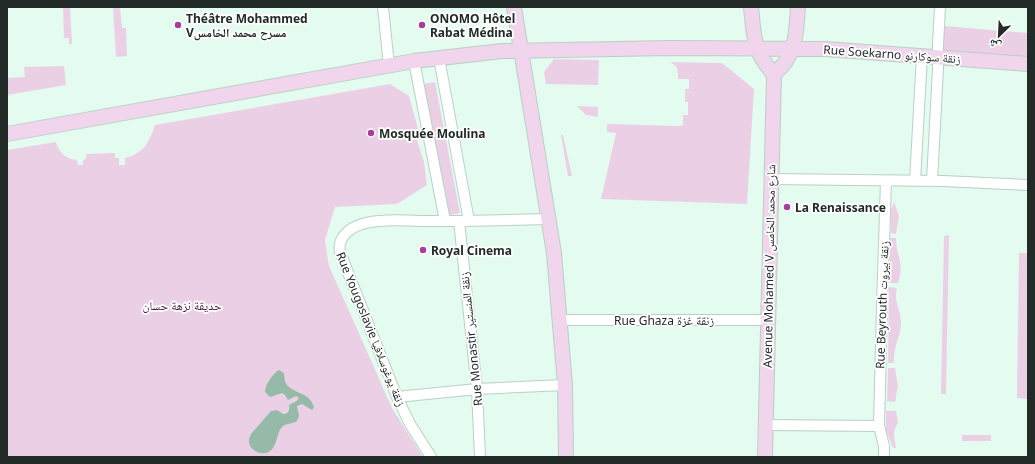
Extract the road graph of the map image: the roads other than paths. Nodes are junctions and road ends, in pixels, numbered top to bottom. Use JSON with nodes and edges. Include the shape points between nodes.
{"nodes":[{"id":1,"x":384,"y":7,"type":"edge"},
{"id":2,"x":514,"y":7,"type":"edge"},
{"id":3,"x":751,"y":7,"type":"edge"},
{"id":4,"x":798,"y":7,"type":"edge"},
{"id":5,"x":940,"y":7,"type":"edge"},
{"id":6,"x":756,"y":48,"type":"junction"},
{"id":7,"x":793,"y":48,"type":"junction"},
{"id":8,"x":521,"y":51,"type":"junction"},
{"id":9,"x":922,"y":55,"type":"junction"},
{"id":10,"x":439,"y":58,"type":"junction"},
{"id":11,"x":938,"y":58,"type":"junction"},
{"id":12,"x":414,"y":61,"type":"junction"},
{"id":13,"x":1028,"y":64,"type":"edge"},
{"id":14,"x":389,"y":66,"type":"junction"},
{"id":15,"x":774,"y":74,"type":"junction"},
{"id":16,"x":7,"y":134,"type":"edge"},
{"id":17,"x":771,"y":179,"type":"junction"},
{"id":18,"x":886,"y":181,"type":"junction"},
{"id":19,"x":915,"y":181,"type":"junction"},
{"id":20,"x":932,"y":181,"type":"junction"},
{"id":21,"x":1028,"y":185,"type":"edge"},
{"id":22,"x":548,"y":219,"type":"junction"},
{"id":23,"x":444,"y":221,"type":"junction"},
{"id":24,"x":464,"y":221,"type":"junction"},
{"id":25,"x":560,"y":320,"type":"junction"},
{"id":26,"x":768,"y":320,"type":"junction"},
{"id":27,"x":565,"y":385,"type":"junction"},
{"id":28,"x":477,"y":389,"type":"junction"},
{"id":29,"x":397,"y":398,"type":"junction"},
{"id":30,"x":766,"y":426,"type":"junction"},
{"id":31,"x":879,"y":426,"type":"junction"},
{"id":32,"x":431,"y":457,"type":"edge"},
{"id":33,"x":480,"y":457,"type":"edge"},
{"id":34,"x":566,"y":457,"type":"edge"},
{"id":35,"x":765,"y":457,"type":"edge"},
{"id":36,"x":884,"y":457,"type":"edge"}],
"edges":[{"from":1,"to":14,"type":"street"},
{"from":2,"to":8,"type":"street"},
{"from":3,"to":6,"type":"street"},
{"from":4,"to":7,"type":"street"},
{"from":5,"to":11,"type":"street"},
{"from":6,"to":7,"type":"street","name":"Rue Soekarno زنقة سوكارنو"},
{"from":6,"to":8,"type":"street","name":"Rue Soekarno زنقة سوكارنو"},
{"from":6,"to":15,"type":"street"},
{"from":7,"to":9,"type":"street","name":"Rue Soekarno زنقة سوكارنو"},
{"from":7,"to":15,"type":"street","via":[[783,67]]},
{"from":8,"to":10,"type":"street","name":"Rue Soekarno زنقة سوكارنو"},
{"from":8,"to":22,"type":"street"},
{"from":9,"to":11,"type":"street","name":"Rue Soekarno زنقة سوكارنو"},
{"from":9,"to":19,"type":"street"},
{"from":10,"to":12,"type":"street","name":"Rue Soekarno زنقة سوكارنو"},
{"from":10,"to":24,"type":"street","name":"Rue Monastir زنقة المنستير"},
{"from":11,"to":13,"type":"street","name":"Rue Soekarno زنقة سوكارنو"},
{"from":11,"to":20,"type":"street"},
{"from":12,"to":14,"type":"street","name":"Rue Soekarno زنقة سوكارنو"},
{"from":12,"to":23,"type":"street"},
{"from":14,"to":16,"type":"street","name":"Rue Soekarno زنقة سوكارنو"},
{"from":15,"to":17,"type":"street","name":"Avenue Mohamed V شارع محمد الخامس"},
{"from":17,"to":18,"type":"street"},
{"from":17,"to":26,"type":"street","name":"Avenue Mohamed V شارع محمد الخامس"},
{"from":18,"to":19,"type":"street"},
{"from":18,"to":31,"type":"street","name":"Rue Beyrouth زنقة بيروت"},
{"from":19,"to":20,"type":"street"},
{"from":20,"to":21,"type":"street"},
{"from":22,"to":24,"type":"street","name":"Rue Yougoslavie زنقة يوغوسلافيا"},
{"from":22,"to":25,"type":"street"},
{"from":23,"to":24,"type":"street","name":"Rue Yougoslavie زنقة يوغوسلافيا"},
{"from":23,"to":29,"type":"street","name":"Rue Yougoslavie زنقة يوغوسلافيا","via":[[367,222],[352,228],[339,243],[355,294]]},
{"from":24,"to":28,"type":"street","name":"Rue Monastir زنقة المنستير"},
{"from":25,"to":26,"type":"street","name":"Rue Ghaza زنقة غزة"},
{"from":25,"to":27,"type":"street"},
{"from":26,"to":30,"type":"street","name":"Avenue Mohamed V شارع محمد الخامس"},
{"from":27,"to":28,"type":"street"},
{"from":27,"to":34,"type":"street"},
{"from":28,"to":29,"type":"street"},
{"from":28,"to":33,"type":"street","name":"Rue Monastir زنقة المنستير"},
{"from":29,"to":32,"type":"street","name":"Rue Yougoslavie زنقة يوغوسلافيا"},
{"from":30,"to":31,"type":"street"},
{"from":30,"to":35,"type":"street","name":"Avenue Mohamed V شارع محمد الخامس"},
{"from":31,"to":36,"type":"street","name":"Rue Beyrouth زنقة بيروت"}]}
